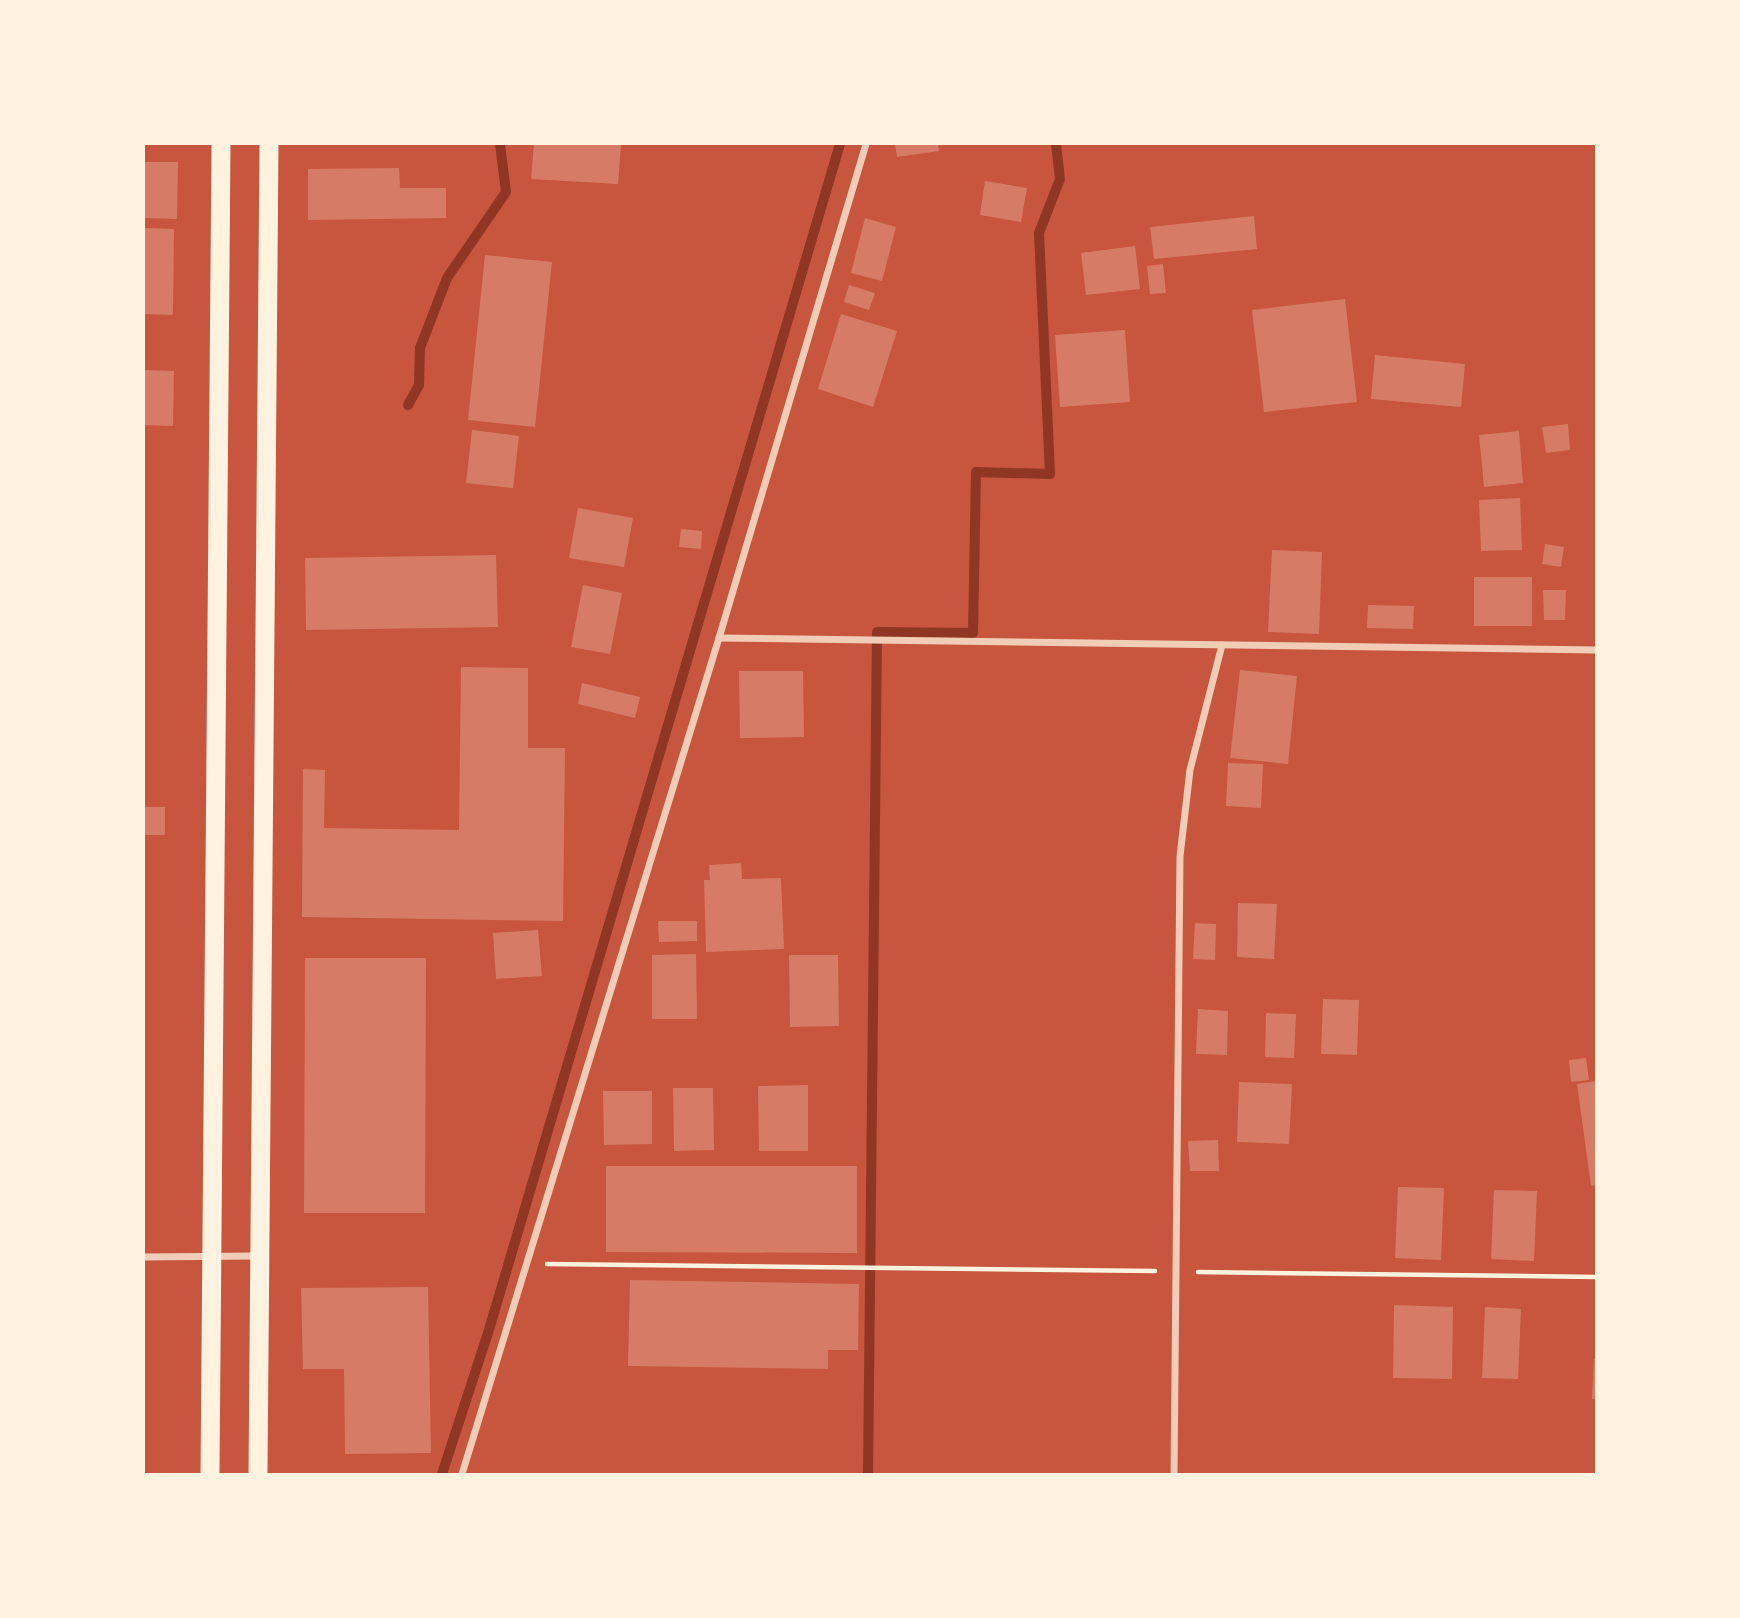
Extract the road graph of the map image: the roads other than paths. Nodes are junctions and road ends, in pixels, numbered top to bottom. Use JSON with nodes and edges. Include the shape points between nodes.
{"nodes":[{"id":1,"x":221,"y":144,"type":"edge"},
{"id":2,"x":269,"y":144,"type":"edge"},
{"id":3,"x":866,"y":144,"type":"edge"},
{"id":4,"x":719,"y":638,"type":"junction"},
{"id":5,"x":1223,"y":645,"type":"junction"},
{"id":6,"x":1597,"y":650,"type":"edge"},
{"id":7,"x":261,"y":1256,"type":"junction"},
{"id":8,"x":144,"y":1257,"type":"edge"},
{"id":9,"x":211,"y":1257,"type":"junction"},
{"id":10,"x":210,"y":1475,"type":"edge"},
{"id":11,"x":258,"y":1475,"type":"edge"},
{"id":12,"x":462,"y":1475,"type":"edge"},
{"id":13,"x":1174,"y":1475,"type":"edge"}],
"edges":[{"from":1,"to":9,"type":"highway"},
{"from":2,"to":7,"type":"highway"},
{"from":3,"to":4,"type":"street"},
{"from":4,"to":5,"type":"street"},
{"from":4,"to":12,"type":"street"},
{"from":5,"to":6,"type":"street"},
{"from":5,"to":13,"type":"street","via":[[1190,770],[1180,856]]},
{"from":7,"to":9,"type":"street"},
{"from":7,"to":11,"type":"highway"},
{"from":8,"to":9,"type":"street"},
{"from":9,"to":10,"type":"highway"}]}
